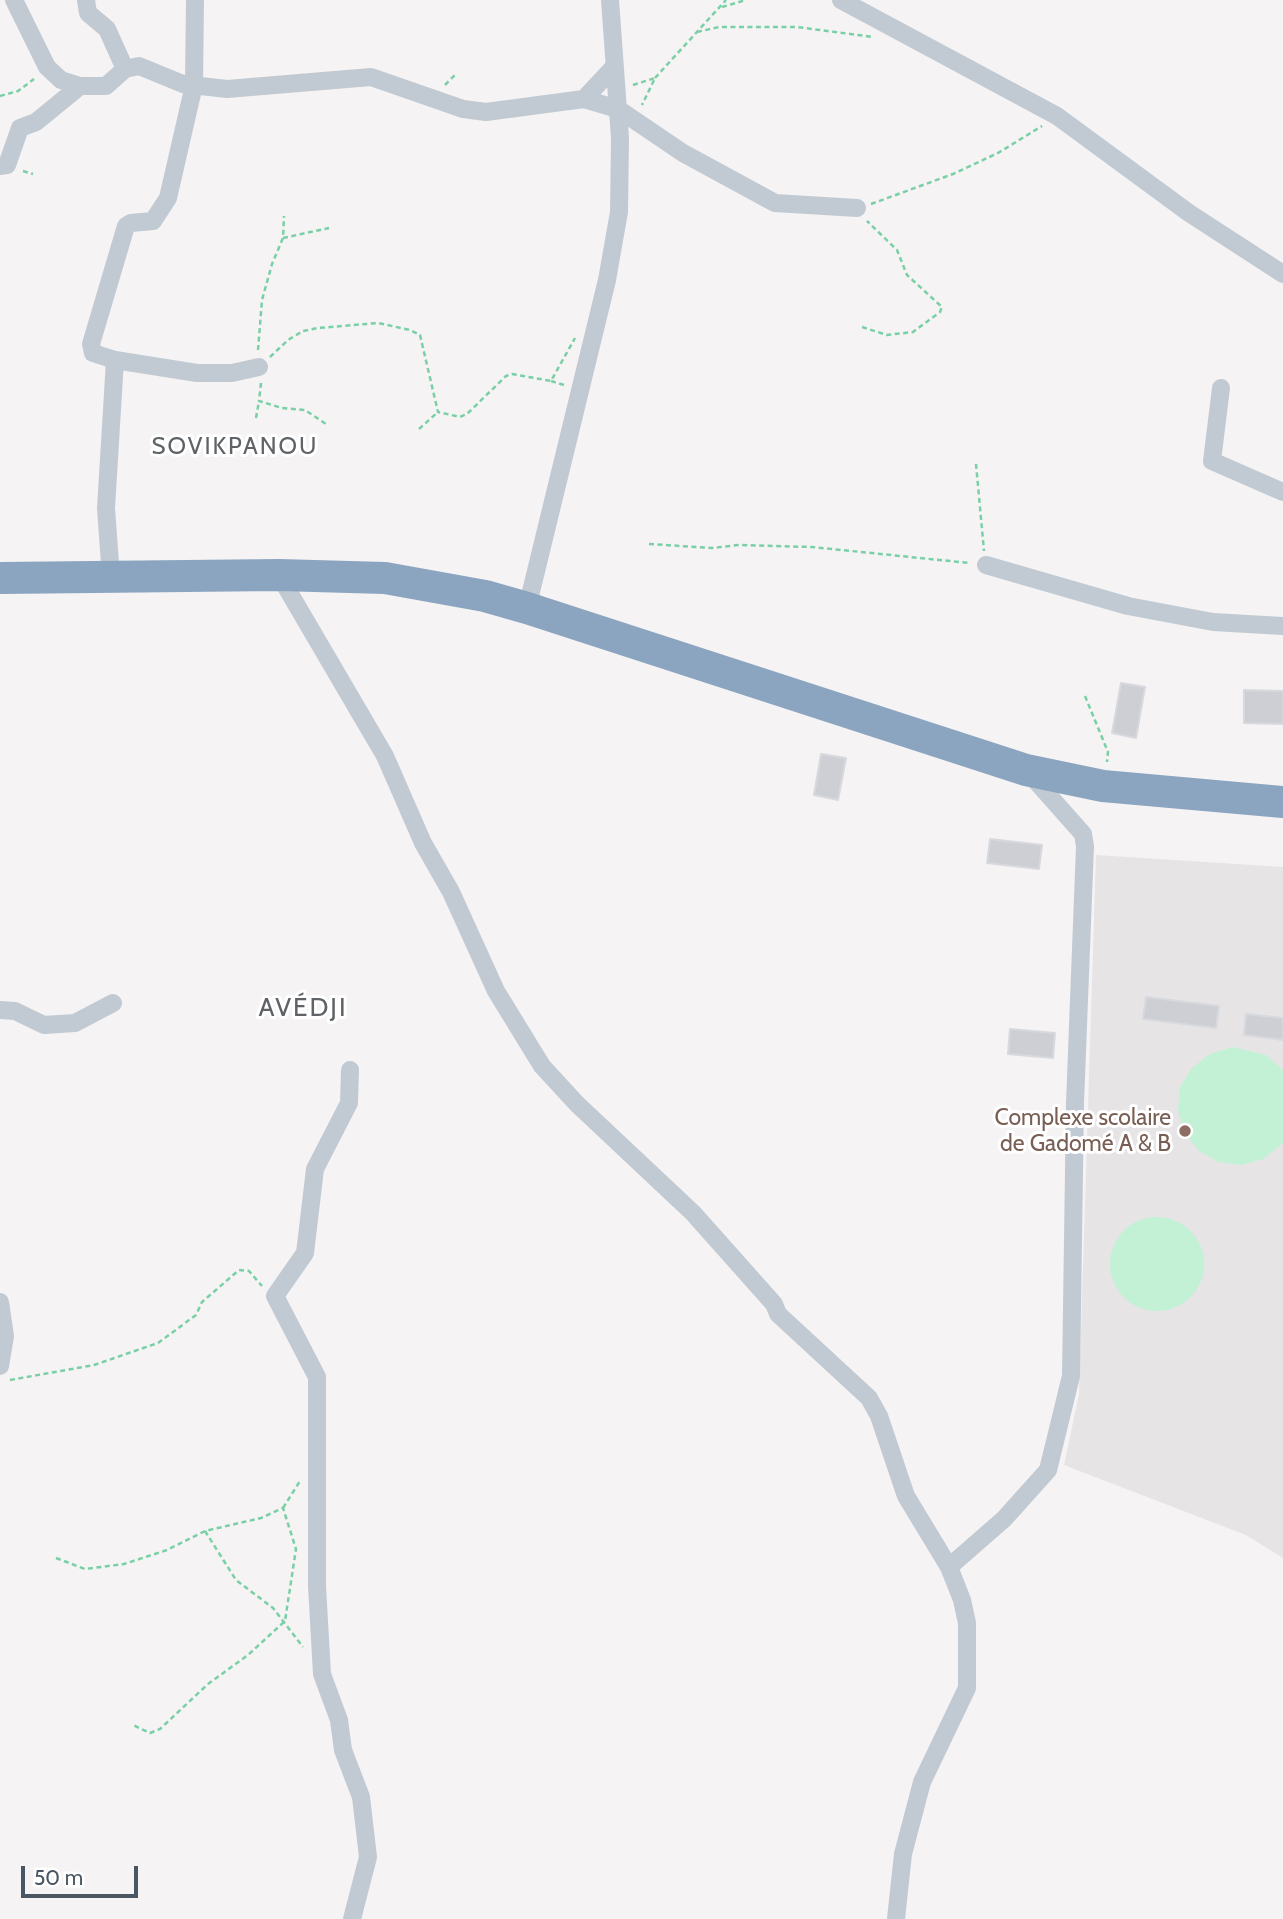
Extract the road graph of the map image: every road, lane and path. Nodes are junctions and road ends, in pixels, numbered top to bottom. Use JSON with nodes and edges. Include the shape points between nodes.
{"nodes":[{"id":1,"x":14,"y":0,"type":"edge"},
{"id":2,"x":86,"y":0,"type":"edge"},
{"id":3,"x":195,"y":0,"type":"edge"},
{"id":4,"x":610,"y":0,"type":"edge"},
{"id":5,"x":726,"y":0,"type":"edge"},
{"id":6,"x":746,"y":0,"type":"edge"},
{"id":7,"x":841,"y":0,"type":"edge"},
{"id":8,"x":722,"y":7,"type":"junction"},
{"id":9,"x":697,"y":32,"type":"junction"},
{"id":10,"x":911,"y":40,"type":"junction"},
{"id":11,"x":47,"y":67,"type":"junction"},
{"id":12,"x":613,"y":68,"type":"junction"},
{"id":13,"x":125,"y":69,"type":"junction"},
{"id":14,"x":655,"y":78,"type":"junction"},
{"id":15,"x":194,"y":85,"type":"junction"},
{"id":16,"x":80,"y":86,"type":"junction"},
{"id":17,"x":616,"y":90,"type":"junction"},
{"id":18,"x":0,"y":96,"type":"edge"},
{"id":19,"x":584,"y":99,"type":"junction"},
{"id":20,"x":618,"y":109,"type":"junction"},
{"id":21,"x":1057,"y":116,"type":"junction"},
{"id":22,"x":635,"y":122,"type":"junction"},
{"id":23,"x":0,"y":166,"type":"edge"},
{"id":24,"x":857,"y":208,"type":"junction"},
{"id":25,"x":284,"y":216,"type":"dead end"},
{"id":26,"x":329,"y":228,"type":"dead end"},
{"id":27,"x":283,"y":238,"type":"junction"},
{"id":28,"x":1283,"y":274,"type":"edge"},
{"id":29,"x":862,"y":327,"type":"dead end"},
{"id":30,"x":578,"y":332,"type":"dead end"},
{"id":31,"x":116,"y":360,"type":"junction"},
{"id":32,"x":259,"y":367,"type":"junction"},
{"id":33,"x":1221,"y":388,"type":"dead end"},
{"id":34,"x":259,"y":401,"type":"junction"},
{"id":35,"x":438,"y":412,"type":"junction"},
{"id":36,"x":256,"y":418,"type":"dead end"},
{"id":37,"x":326,"y":424,"type":"dead end"},
{"id":38,"x":419,"y":429,"type":"dead end"},
{"id":39,"x":976,"y":464,"type":"dead end"},
{"id":40,"x":1283,"y":492,"type":"edge"},
{"id":41,"x":649,"y":544,"type":"dead end"},
{"id":42,"x":986,"y":565,"type":"junction"},
{"id":43,"x":279,"y":575,"type":"junction"},
{"id":44,"x":0,"y":578,"type":"edge"},
{"id":45,"x":111,"y":578,"type":"junction"},
{"id":46,"x":527,"y":608,"type":"junction"},
{"id":47,"x":1283,"y":626,"type":"edge"},
{"id":48,"x":1085,"y":696,"type":"dead end"},
{"id":49,"x":1107,"y":759,"type":"dead end"},
{"id":50,"x":1026,"y":770,"type":"junction"},
{"id":51,"x":1283,"y":802,"type":"edge"},
{"id":52,"x":113,"y":1003,"type":"dead end"},
{"id":53,"x":0,"y":1010,"type":"edge"},
{"id":54,"x":350,"y":1070,"type":"dead end"},
{"id":55,"x":275,"y":1296,"type":"junction"},
{"id":56,"x":0,"y":1302,"type":"edge"},
{"id":57,"x":0,"y":1367,"type":"edge"},
{"id":58,"x":0,"y":1382,"type":"edge"},
{"id":59,"x":205,"y":1531,"type":"junction"},
{"id":60,"x":56,"y":1558,"type":"dead end"},
{"id":61,"x":949,"y":1567,"type":"junction"},
{"id":62,"x":285,"y":1621,"type":"junction"},
{"id":63,"x":133,"y":1725,"type":"dead end"},
{"id":64,"x":352,"y":1919,"type":"edge"},
{"id":65,"x":896,"y":1919,"type":"edge"}],
"edges":[{"from":1,"to":11,"type":"street"},
{"from":2,"to":13,"type":"street","via":[[88,13],[107,29]]},
{"from":3,"to":15,"type":"street"},
{"from":4,"to":12,"type":"street"},
{"from":5,"to":8,"type":"path"},
{"from":6,"to":8,"type":"path"},
{"from":7,"to":10,"type":"street"},
{"from":8,"to":9,"type":"path"},
{"from":9,"to":10,"type":"path","via":[[719,27],[797,27]]},
{"from":9,"to":14,"type":"path"},
{"from":10,"to":21,"type":"street"},
{"from":11,"to":16,"type":"street","via":[[61,80]]},
{"from":11,"to":18,"type":"path","via":[[18,91]]},
{"from":12,"to":17,"type":"street"},
{"from":12,"to":19,"type":"street"},
{"from":13,"to":15,"type":"street","via":[[142,67]]},
{"from":13,"to":16,"type":"street","via":[[106,86]]},
{"from":14,"to":17,"type":"path"},
{"from":14,"to":22,"type":"path"},
{"from":15,"to":19,"type":"street","via":[[248,89],[371,77],[463,109],[485,112]]},
{"from":15,"to":31,"type":"street","via":[[168,198],[153,221],[126,226],[102,302],[92,349]]},
{"from":16,"to":23,"type":"street","via":[[36,122],[20,128],[6,165]]},
{"from":17,"to":20,"type":"street"},
{"from":19,"to":20,"type":"street"},
{"from":20,"to":22,"type":"street"},
{"from":20,"to":46,"type":"street","via":[[620,188],[612,258]]},
{"from":21,"to":24,"type":"path","via":[[998,153],[934,183]]},
{"from":21,"to":28,"type":"street","via":[[1189,213]]},
{"from":22,"to":24,"type":"street","via":[[682,153],[775,202]]},
{"from":24,"to":29,"type":"path","via":[[875,232],[897,250],[907,275],[942,307],[913,332],[887,335]]},
{"from":25,"to":27,"type":"path"},
{"from":26,"to":27,"type":"path"},
{"from":27,"to":32,"type":"path","via":[[262,300]]},
{"from":30,"to":35,"type":"path","via":[[551,381],[512,374],[467,414]]},
{"from":31,"to":32,"type":"street","via":[[197,373]]},
{"from":31,"to":45,"type":"street","via":[[106,508]]},
{"from":32,"to":34,"type":"path"},
{"from":32,"to":35,"type":"path","via":[[303,331],[378,323],[410,330],[420,335]]},
{"from":33,"to":40,"type":"street","via":[[1212,461]]},
{"from":34,"to":36,"type":"path"},
{"from":34,"to":37,"type":"path","via":[[305,410]]},
{"from":35,"to":38,"type":"path"},
{"from":39,"to":42,"type":"path"},
{"from":41,"to":42,"type":"path","via":[[812,547]]},
{"from":42,"to":47,"type":"street","via":[[1128,606],[1213,622]]},
{"from":43,"to":45,"type":"highway"},
{"from":43,"to":46,"type":"highway","via":[[386,578]]},
{"from":43,"to":61,"type":"street","via":[[385,756],[496,991],[542,1066],[693,1213],[771,1300],[778,1314],[869,1398],[906,1496]]},
{"from":44,"to":45,"type":"highway"},
{"from":46,"to":50,"type":"highway"},
{"from":48,"to":49,"type":"path"},
{"from":50,"to":51,"type":"highway","via":[[1103,786]]},
{"from":50,"to":61,"type":"street","via":[[1083,835],[1085,846],[1070,1376],[1048,1470],[1004,1519]]},
{"from":52,"to":53,"type":"street","via":[[75,1023],[44,1026],[15,1011]]},
{"from":54,"to":55,"type":"street","via":[[349,1103],[315,1170],[305,1253]]},
{"from":55,"to":58,"type":"path","via":[[249,1271],[239,1270],[202,1302],[196,1315],[159,1343],[94,1365]]},
{"from":55,"to":64,"type":"street","via":[[317,1377],[317,1586],[322,1674],[361,1797],[368,1857]]},
{"from":56,"to":57,"type":"street","via":[[5,1336]]},
{"from":59,"to":60,"type":"path","via":[[167,1550],[99,1569]]},
{"from":59,"to":62,"type":"path","via":[[236,1580]]},
{"from":59,"to":62,"type":"path","via":[[283,1508],[296,1549]]},
{"from":61,"to":65,"type":"street","via":[[967,1623],[967,1688],[922,1782],[903,1854]]},
{"from":62,"to":63,"type":"path","via":[[160,1729],[150,1733]]}]}
